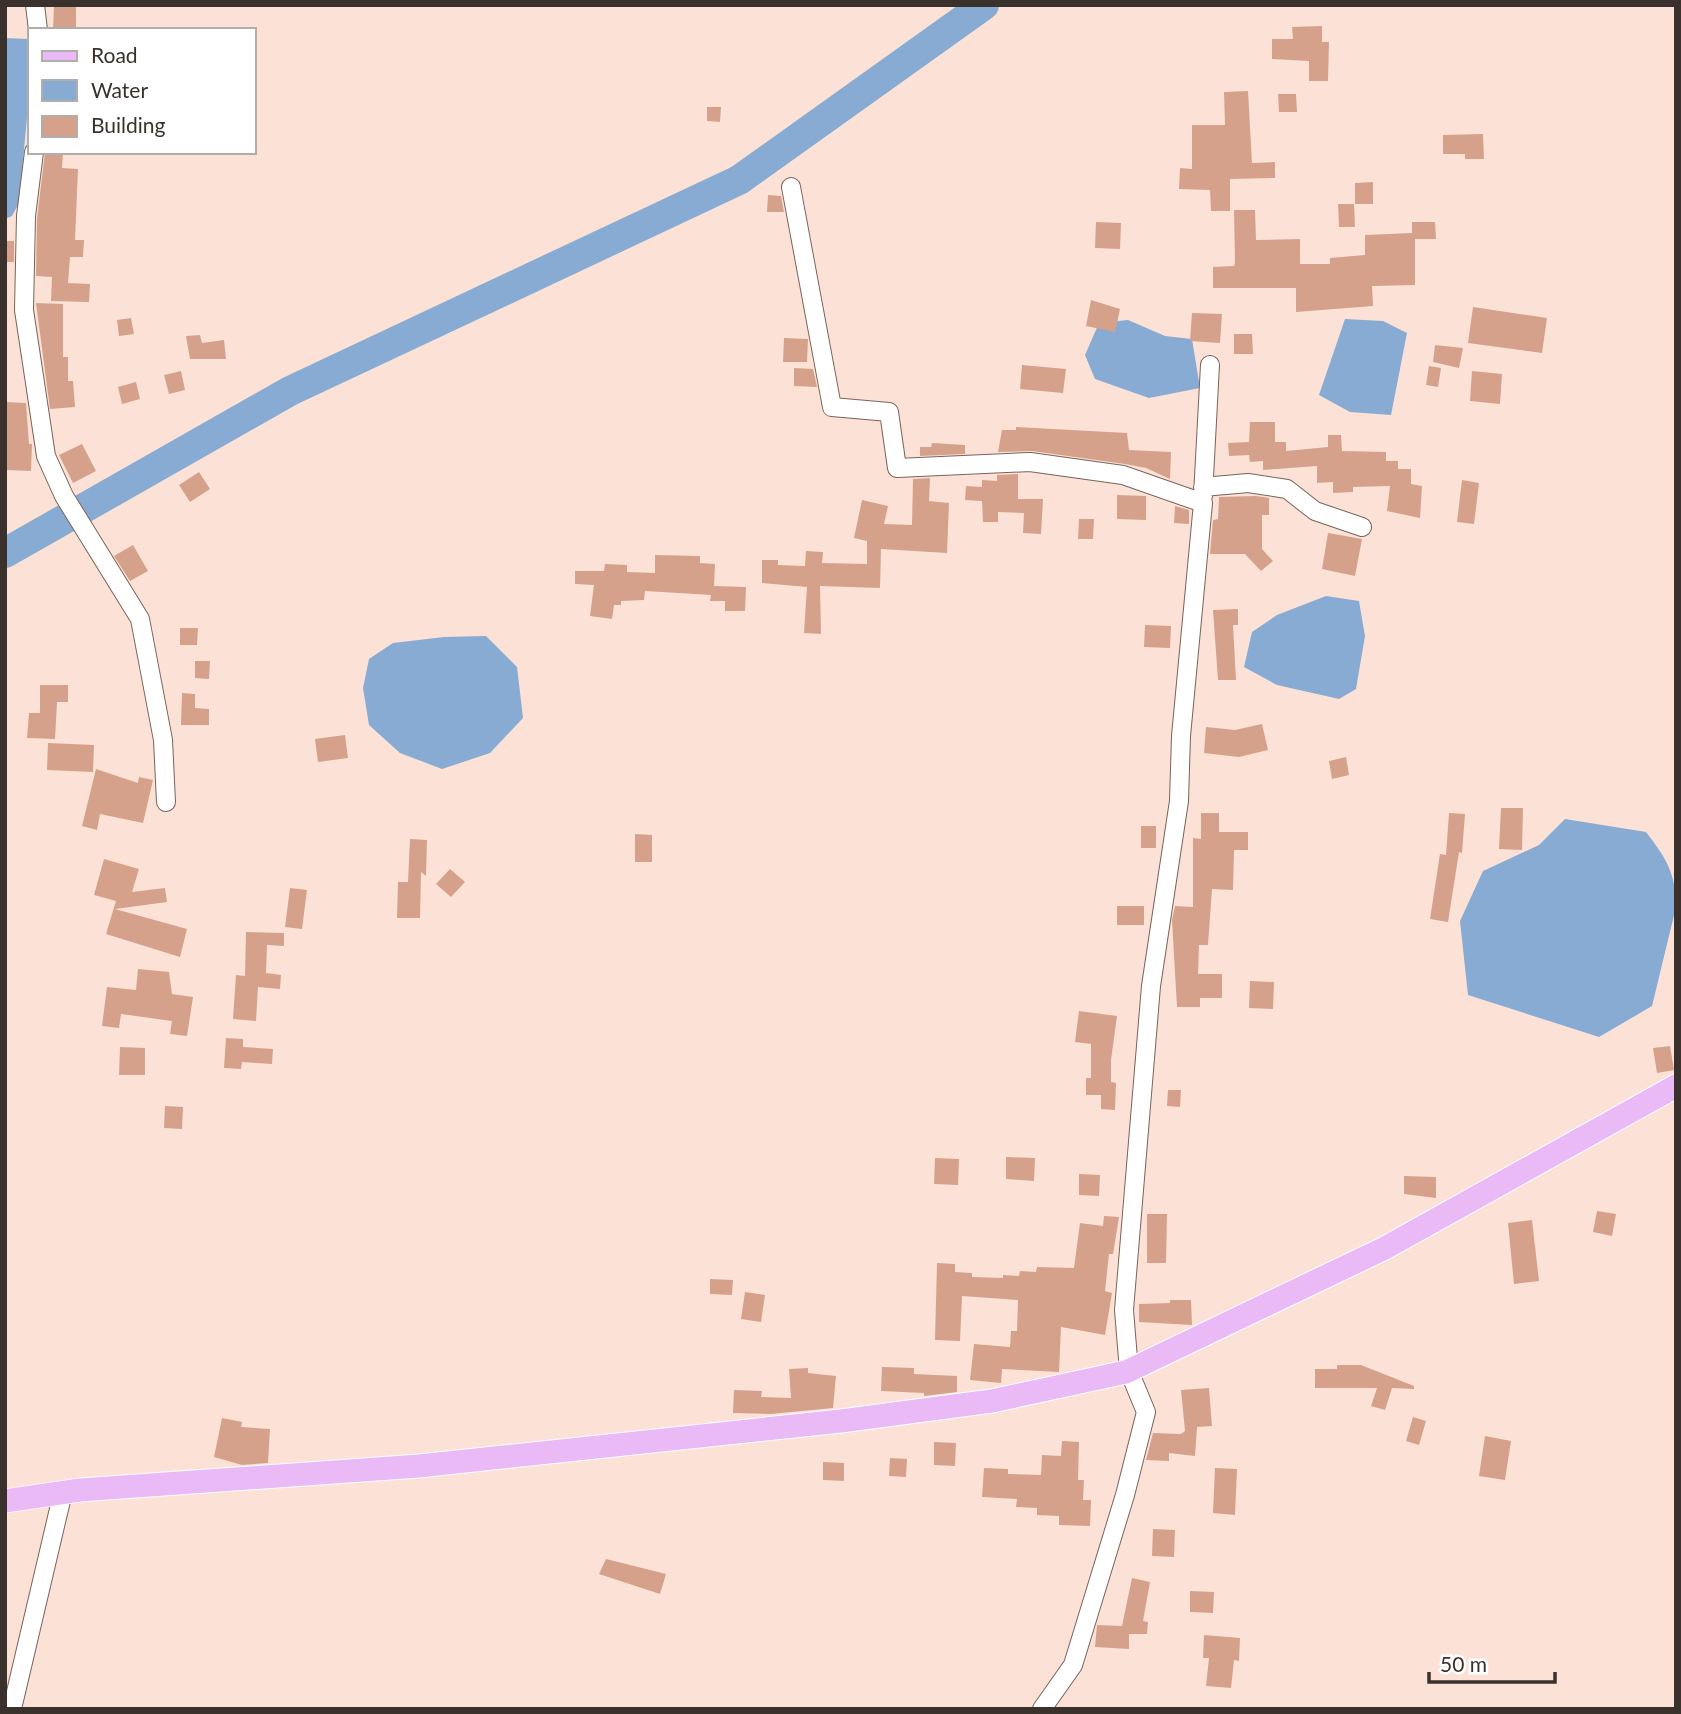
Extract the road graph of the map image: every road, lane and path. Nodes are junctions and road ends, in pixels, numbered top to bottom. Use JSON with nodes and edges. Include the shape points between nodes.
{"nodes":[{"id":1,"x":35,"y":5,"type":"edge"},
{"id":2,"x":38,"y":28,"type":"edge"},
{"id":3,"x":34,"y":154,"type":"edge"},
{"id":4,"x":790,"y":187,"type":"dead end"},
{"id":5,"x":1210,"y":365,"type":"dead end"},
{"id":6,"x":1203,"y":495,"type":"junction"},
{"id":7,"x":1362,"y":527,"type":"dead end"},
{"id":8,"x":166,"y":803,"type":"dead end"},
{"id":9,"x":1676,"y":1086,"type":"edge"},
{"id":10,"x":1129,"y":1371,"type":"junction"},
{"id":11,"x":63,"y":1492,"type":"junction"},
{"id":12,"x":5,"y":1501,"type":"edge"},
{"id":13,"x":12,"y":1709,"type":"edge"},
{"id":14,"x":1042,"y":1709,"type":"edge"}],
"edges":[{"from":1,"to":2,"type":"street"},
{"from":3,"to":8,"type":"street","via":[[26,216],[24,310],[46,456],[64,496],[140,619],[163,740]]},
{"from":4,"to":6,"type":"street","via":[[832,407],[889,412],[897,468],[1030,462],[1123,475]]},
{"from":5,"to":6,"type":"street"},
{"from":6,"to":7,"type":"street","via":[[1248,483],[1287,489],[1315,511]]},
{"from":6,"to":10,"type":"street","via":[[1179,802],[1151,986],[1131,1206],[1124,1310]]},
{"from":9,"to":10,"type":"main road","via":[[1385,1248]]},
{"from":10,"to":11,"type":"main road","via":[[992,1401],[841,1421],[419,1466]]},
{"from":10,"to":14,"type":"street","via":[[1146,1412],[1125,1495],[1073,1665]]},
{"from":11,"to":12,"type":"main road"},
{"from":11,"to":13,"type":"street"}]}
